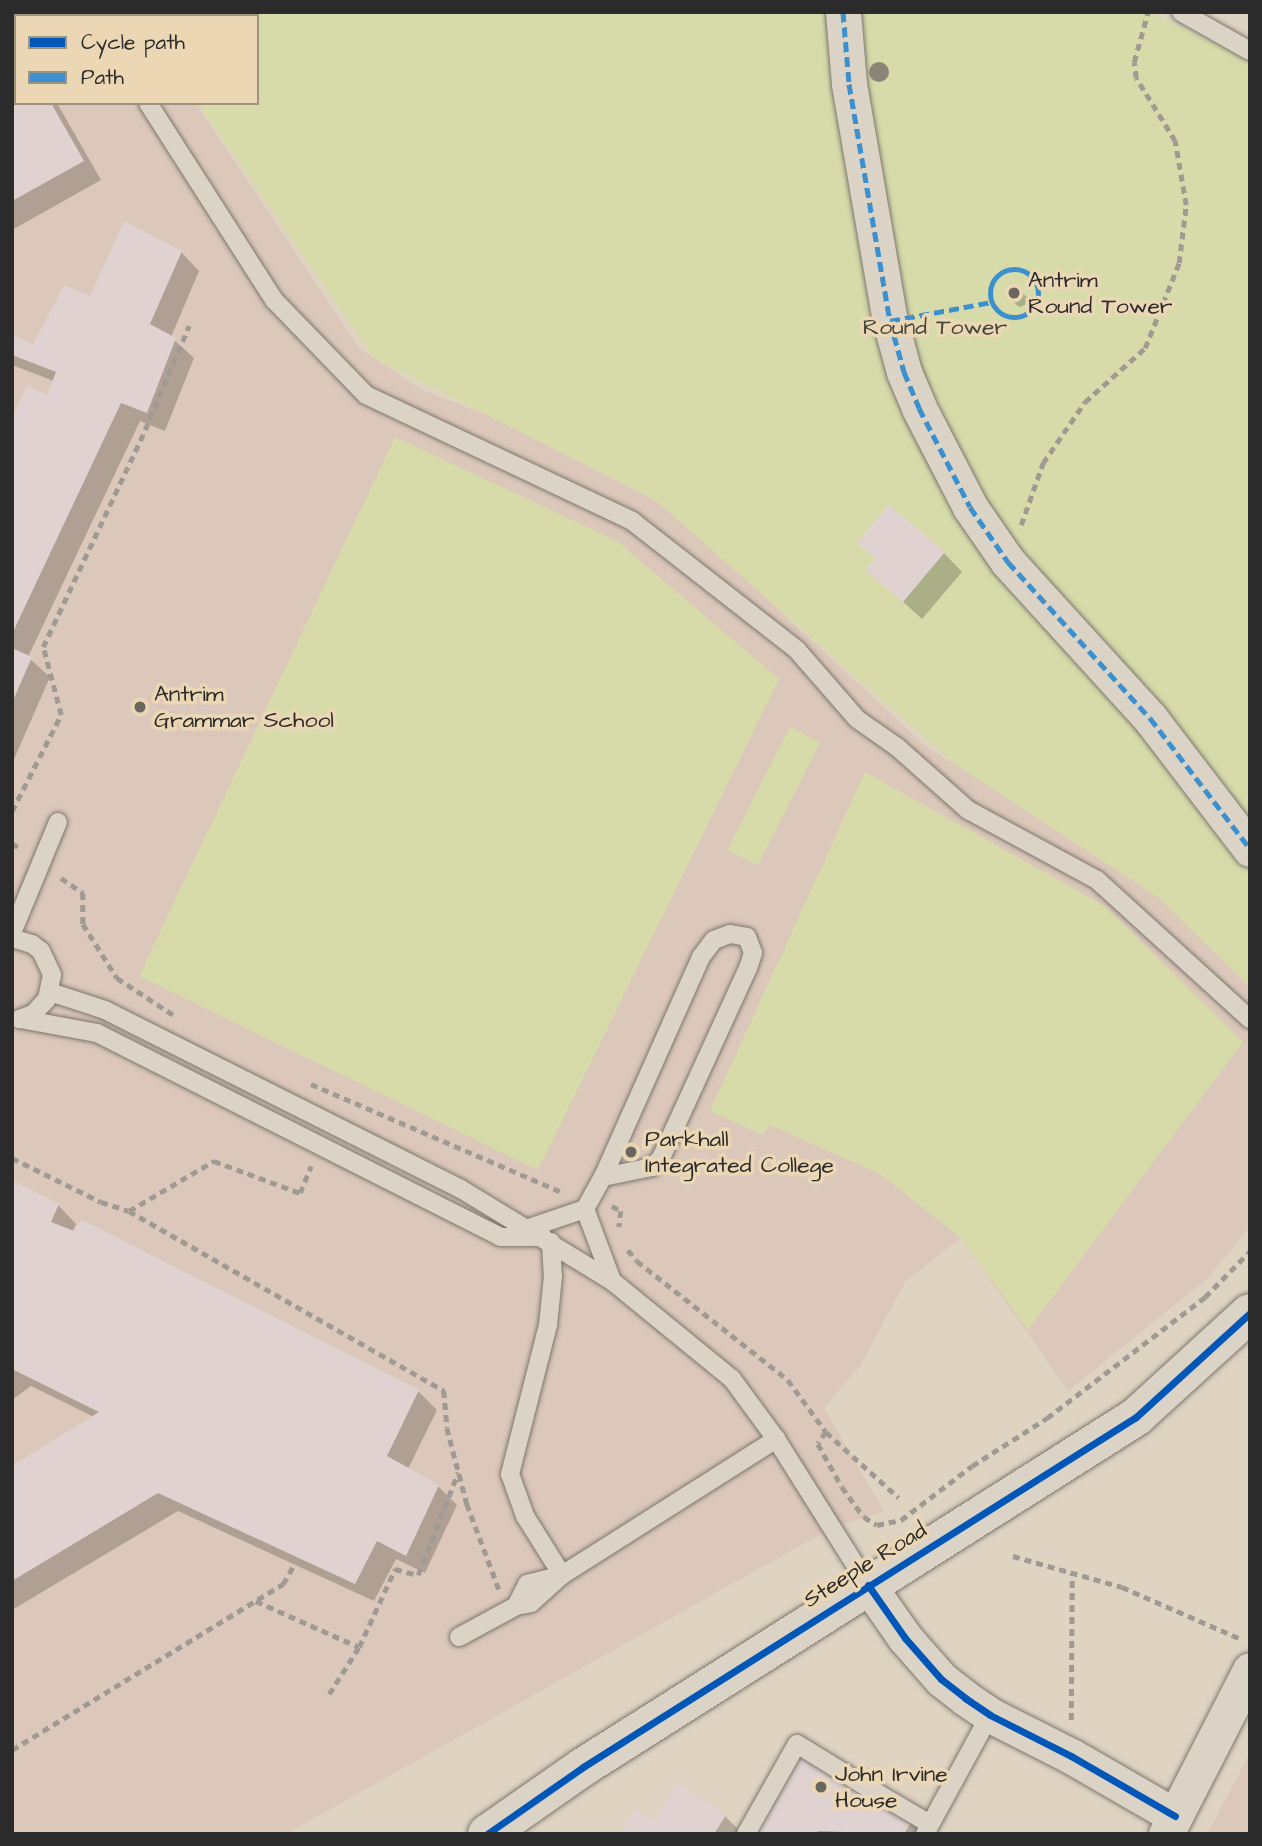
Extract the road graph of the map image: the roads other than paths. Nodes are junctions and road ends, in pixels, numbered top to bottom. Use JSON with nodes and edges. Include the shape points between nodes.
{"nodes":[{"id":1,"x":844,"y":12,"type":"edge"},
{"id":2,"x":1181,"y":12,"type":"edge"},
{"id":3,"x":1250,"y":51,"type":"edge"},
{"id":4,"x":149,"y":105,"type":"edge"},
{"id":5,"x":58,"y":822,"type":"dead end"},
{"id":6,"x":1250,"y":849,"type":"edge"},
{"id":7,"x":12,"y":936,"type":"edge"},
{"id":8,"x":50,"y":992,"type":"junction"},
{"id":9,"x":17,"y":1019,"type":"edge"},
{"id":10,"x":1250,"y":1019,"type":"edge"},
{"id":11,"x":603,"y":1177,"type":"junction"},
{"id":12,"x":585,"y":1209,"type":"junction"},
{"id":13,"x":541,"y":1236,"type":"junction"},
{"id":14,"x":612,"y":1281,"type":"junction"},
{"id":15,"x":1250,"y":1313,"type":"edge"},
{"id":16,"x":776,"y":1439,"type":"junction"},
{"id":17,"x":562,"y":1575,"type":"junction"},
{"id":18,"x":868,"y":1585,"type":"junction"},
{"id":19,"x":459,"y":1637,"type":"dead end"},
{"id":20,"x":1250,"y":1670,"type":"edge"},
{"id":21,"x":990,"y":1715,"type":"junction"},
{"id":22,"x":1171,"y":1825,"type":"edge"},
{"id":23,"x":928,"y":1829,"type":"edge"},
{"id":24,"x":487,"y":1834,"type":"edge"},
{"id":25,"x":746,"y":1834,"type":"edge"}],
"edges":[{"from":1,"to":6,"type":"street","via":[[849,84],[890,321],[904,372],[970,507],[1008,562],[1150,718]]},
{"from":2,"to":3,"type":"lane"},
{"from":4,"to":10,"type":"lane","via":[[274,300],[366,396],[632,521],[797,650],[857,719],[897,747],[968,810],[1097,880]]},
{"from":5,"to":7,"type":"lane"},
{"from":7,"to":8,"type":"lane","via":[[32,944],[47,958]]},
{"from":8,"to":9,"type":"lane","via":[[40,1007]]},
{"from":8,"to":13,"type":"lane","via":[[105,1010],[461,1189]]},
{"from":9,"to":13,"type":"lane","via":[[97,1033],[500,1237]]},
{"from":11,"to":11,"type":"lane","via":[[701,957],[713,940],[730,934],[747,937],[753,953],[748,968],[660,1158],[652,1167]]},
{"from":11,"to":12,"type":"lane"},
{"from":12,"to":13,"type":"lane"},
{"from":12,"to":14,"type":"lane"},
{"from":13,"to":14,"type":"lane"},
{"from":13,"to":17,"type":"lane","via":[[553,1276],[548,1325],[510,1474],[524,1516]]},
{"from":14,"to":16,"type":"lane","via":[[733,1379]]},
{"from":15,"to":18,"type":"street","name":"Steeple Road","via":[[1136,1417]]},
{"from":16,"to":17,"type":"lane"},
{"from":16,"to":18,"type":"lane"},
{"from":17,"to":19,"type":"lane","via":[[527,1584],[511,1608]]},
{"from":18,"to":21,"type":"street","via":[[905,1639],[942,1679]]},
{"from":18,"to":24,"type":"street","name":"Steeple Road","via":[[583,1767]]},
{"from":20,"to":22,"type":"street"},
{"from":21,"to":22,"type":"street","via":[[1071,1755]]},
{"from":21,"to":23,"type":"lane"},
{"from":23,"to":25,"type":"lane","via":[[868,1784],[797,1744]]}]}
